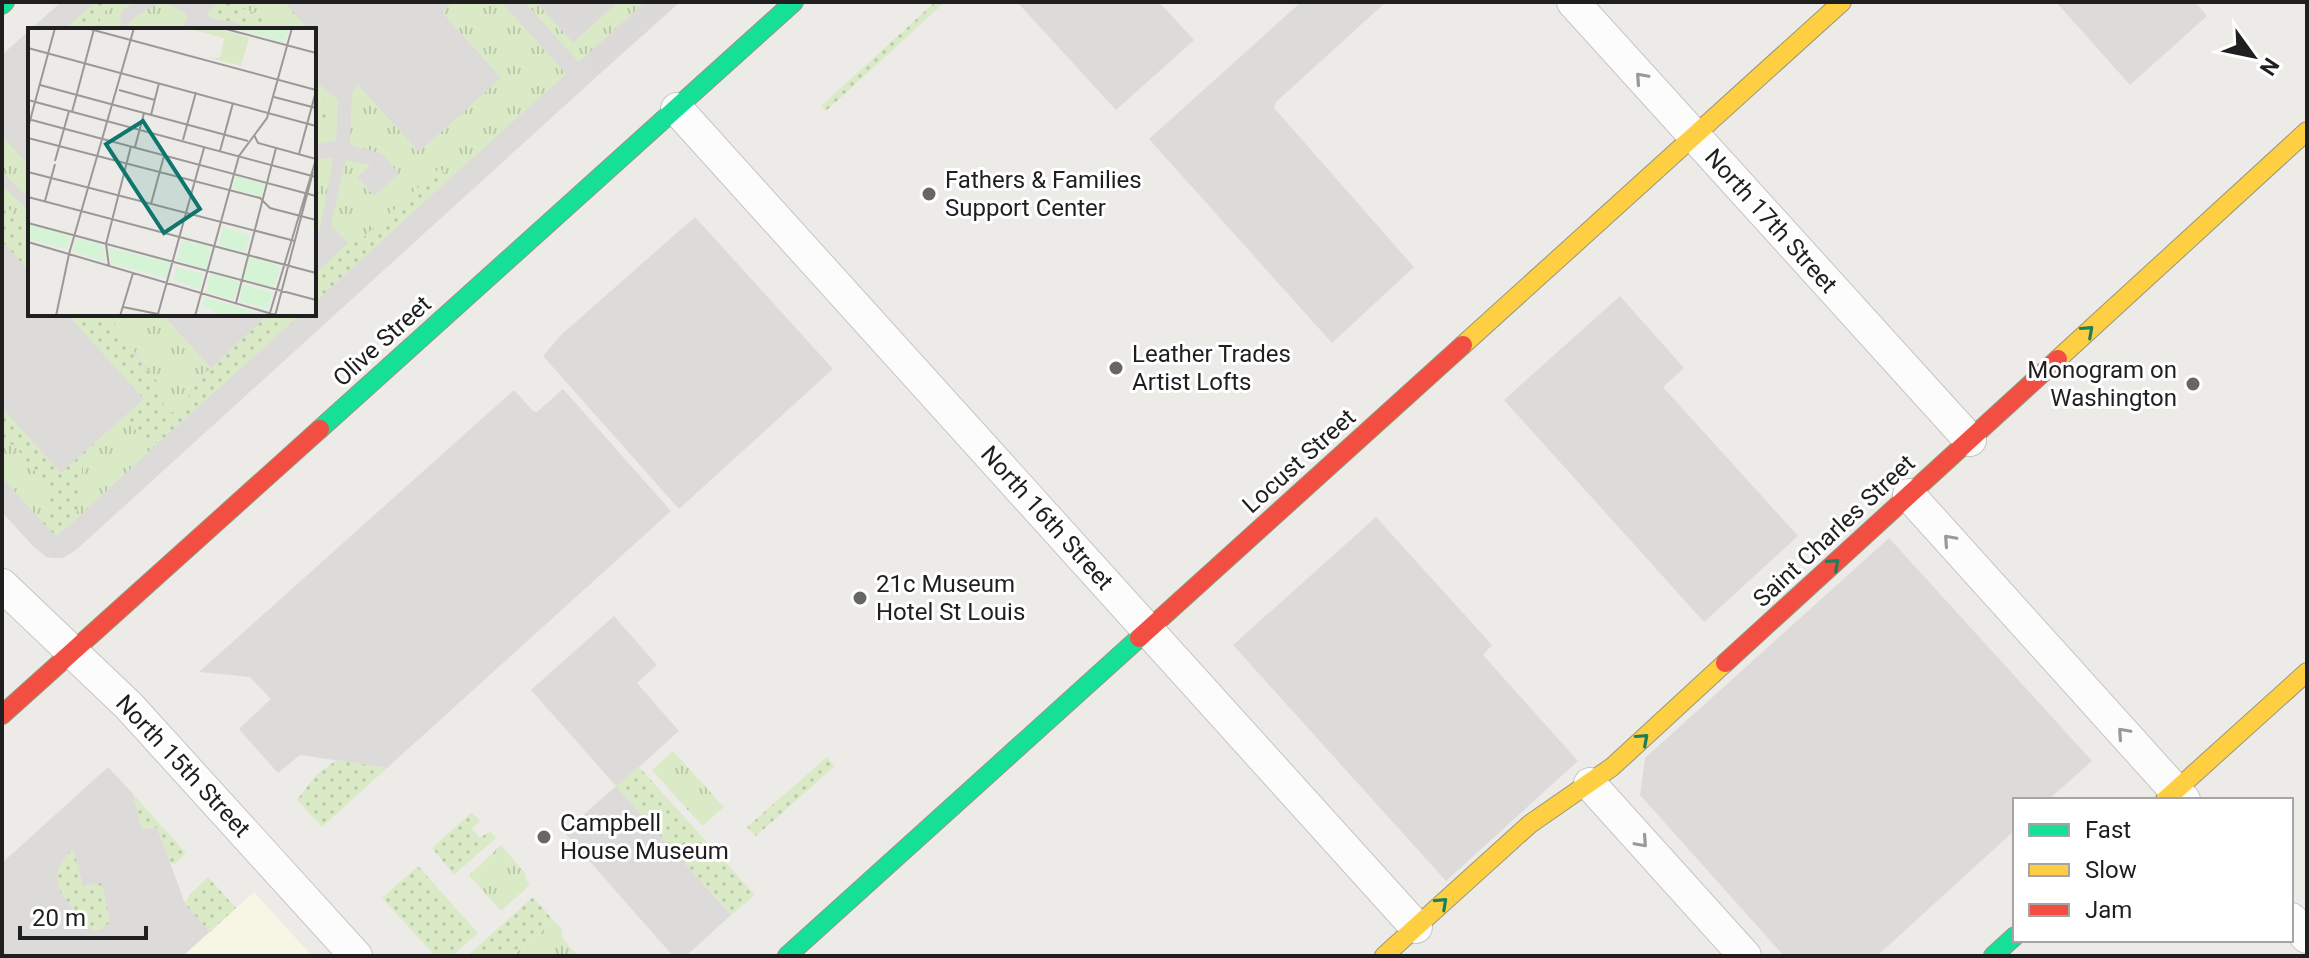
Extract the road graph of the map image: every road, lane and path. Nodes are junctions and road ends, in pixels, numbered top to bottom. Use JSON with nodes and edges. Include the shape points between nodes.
{"nodes":[{"id":1,"x":794,"y":2,"type":"edge"},
{"id":2,"x":1573,"y":2,"type":"edge"},
{"id":3,"x":1842,"y":2,"type":"edge"},
{"id":4,"x":677,"y":109,"type":"junction"},
{"id":5,"x":2307,"y":131,"type":"edge"},
{"id":6,"x":1694,"y":136,"type":"junction"},
{"id":7,"x":1970,"y":440,"type":"junction"},
{"id":8,"x":1909,"y":495,"type":"junction"},
{"id":9,"x":2,"y":585,"type":"edge"},
{"id":10,"x":1148,"y":631,"type":"junction"},
{"id":11,"x":71,"y":652,"type":"junction"},
{"id":12,"x":2307,"y":672,"type":"edge"},
{"id":13,"x":2,"y":715,"type":"edge"},
{"id":14,"x":1590,"y":784,"type":"junction"},
{"id":15,"x":2175,"y":797,"type":"edge"},
{"id":16,"x":2293,"y":921,"type":"edge"},
{"id":17,"x":1416,"y":927,"type":"junction"},
{"id":18,"x":2307,"y":937,"type":"edge"},
{"id":19,"x":2013,"y":938,"type":"edge"},
{"id":20,"x":356,"y":956,"type":"edge"},
{"id":21,"x":787,"y":956,"type":"edge"},
{"id":22,"x":1384,"y":956,"type":"edge"},
{"id":23,"x":1745,"y":956,"type":"edge"},
{"id":24,"x":1993,"y":956,"type":"edge"}],
"edges":[{"from":1,"to":4,"type":"street","name":"Olive Street"},
{"from":6,"to":2,"type":"street","name":"North 17th Street","one_way":true},
{"from":3,"to":6,"type":"street","name":"Locust Street"},
{"from":4,"to":10,"type":"street","name":"North 16th Street"},
{"from":4,"to":11,"type":"street","name":"Olive Street"},
{"from":7,"to":5,"type":"street","name":"Saint Charles Street","one_way":true},
{"from":6,"to":7,"type":"street","name":"North 17th Street"},
{"from":6,"to":10,"type":"street","name":"Locust Street"},
{"from":7,"to":8,"type":"street","name":"Saint Charles Street"},
{"from":14,"to":8,"type":"street","name":"Saint Charles Street","one_way":true},
{"from":15,"to":8,"type":"street","one_way":true},
{"from":9,"to":11,"type":"street","name":"North 15th Street"},
{"from":10,"to":17,"type":"street","name":"North 16th Street"},
{"from":10,"to":21,"type":"street","name":"Locust Street"},
{"from":11,"to":13,"type":"street","name":"Olive Street"},
{"from":11,"to":20,"type":"street","name":"North 15th Street","via":[[129,706]]},
{"from":12,"to":15,"type":"street"},
{"from":17,"to":14,"type":"street","name":"Saint Charles Street","one_way":true,"via":[[1530,824]]},
{"from":14,"to":23,"type":"street","one_way":true},
{"from":16,"to":18,"type":"street"},
{"from":17,"to":22,"type":"street","name":"Saint Charles Street"},
{"from":19,"to":24,"type":"street"}]}
